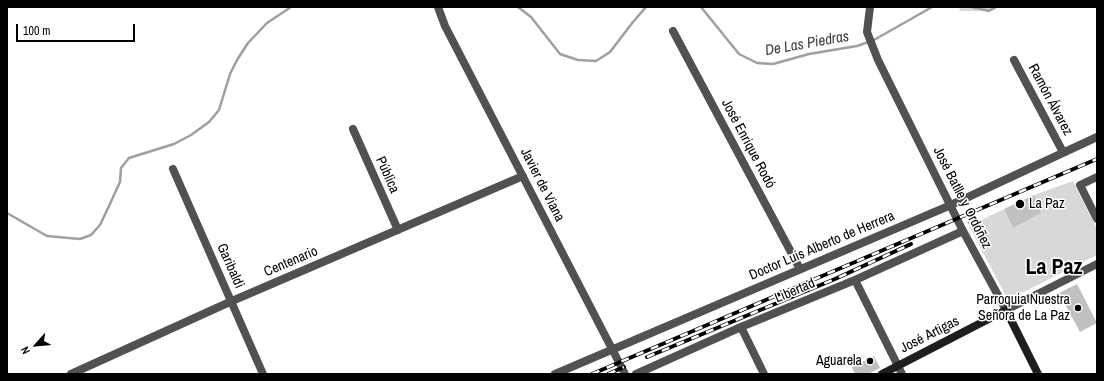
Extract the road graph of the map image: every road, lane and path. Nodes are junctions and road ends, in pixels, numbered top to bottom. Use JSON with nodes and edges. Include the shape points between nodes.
{"nodes":[{"id":1,"x":438,"y":7,"type":"edge"},
{"id":2,"x":870,"y":7,"type":"edge"},
{"id":3,"x":674,"y":31,"type":"dead end"},
{"id":4,"x":1014,"y":60,"type":"dead end"},
{"id":5,"x":353,"y":129,"type":"dead end"},
{"id":6,"x":1097,"y":137,"type":"edge"},
{"id":7,"x":1063,"y":152,"type":"junction"},
{"id":8,"x":173,"y":169,"type":"dead end"},
{"id":9,"x":523,"y":176,"type":"junction"},
{"id":10,"x":1097,"y":177,"type":"edge"},
{"id":11,"x":951,"y":204,"type":"junction"},
{"id":12,"x":1097,"y":220,"type":"edge"},
{"id":13,"x":398,"y":230,"type":"junction"},
{"id":14,"x":963,"y":231,"type":"junction"},
{"id":15,"x":1097,"y":264,"type":"edge"},
{"id":16,"x":800,"y":269,"type":"junction"},
{"id":17,"x":855,"y":280,"type":"junction"},
{"id":18,"x":232,"y":301,"type":"junction"},
{"id":19,"x":1006,"y":310,"type":"junction"},
{"id":20,"x":741,"y":327,"type":"junction"},
{"id":21,"x":613,"y":350,"type":"junction"},
{"id":22,"x":898,"y":366,"type":"junction"},
{"id":23,"x":71,"y":374,"type":"edge"},
{"id":24,"x":264,"y":374,"type":"edge"},
{"id":25,"x":555,"y":374,"type":"edge"},
{"id":26,"x":625,"y":374,"type":"edge"},
{"id":27,"x":636,"y":374,"type":"edge"},
{"id":28,"x":764,"y":374,"type":"edge"},
{"id":29,"x":882,"y":374,"type":"edge"},
{"id":30,"x":902,"y":374,"type":"edge"},
{"id":31,"x":1038,"y":374,"type":"edge"}],
"edges":[{"from":1,"to":9,"type":"street","name":"Javier de Viana","via":[[445,26]]},
{"from":2,"to":11,"type":"street","name":"José Batlle y Ordóñez","via":[[867,32],[878,60]]},
{"from":3,"to":16,"type":"street","name":"José Enrique Rodó"},
{"from":4,"to":7,"type":"street","name":"Ramón Álvarez"},
{"from":5,"to":13,"type":"street","name":"Pública"},
{"from":6,"to":7,"type":"street","name":"Doctor Luis Alberto de Herrera"},
{"from":7,"to":11,"type":"street","name":"Doctor Luis Alberto de Herrera"},
{"from":8,"to":18,"type":"street","name":"Garibaldi"},
{"from":9,"to":13,"type":"street","name":"Centenario"},
{"from":9,"to":21,"type":"street","name":"Javier de Viana"},
{"from":10,"to":12,"type":"street","via":[[1080,185]]},
{"from":11,"to":14,"type":"street","name":"José Batlle y Ordóñez"},
{"from":11,"to":16,"type":"street","name":"Doctor Luis Alberto de Herrera"},
{"from":13,"to":18,"type":"street","name":"Centenario"},
{"from":14,"to":17,"type":"street","name":"Libertad"},
{"from":14,"to":19,"type":"street","name":"José Batlle y Ordóñez"},
{"from":15,"to":19,"type":"street","name":"José Artigas"},
{"from":16,"to":21,"type":"street","name":"Doctor Luis Alberto de Herrera"},
{"from":17,"to":20,"type":"street","name":"Libertad"},
{"from":17,"to":22,"type":"street"},
{"from":18,"to":23,"type":"street","name":"Centenario"},
{"from":18,"to":24,"type":"street","name":"Garibaldi"},
{"from":19,"to":22,"type":"street","name":"José Artigas"},
{"from":19,"to":31,"type":"street","name":"José Batlle y Ordóñez"},
{"from":20,"to":27,"type":"street","name":"Libertad"},
{"from":20,"to":28,"type":"street"},
{"from":21,"to":25,"type":"street","name":"Doctor Luis Alberto de Herrera"},
{"from":21,"to":26,"type":"street","name":"Javier de Viana"},
{"from":22,"to":29,"type":"street","name":"José Artigas"},
{"from":22,"to":30,"type":"street"}]}
